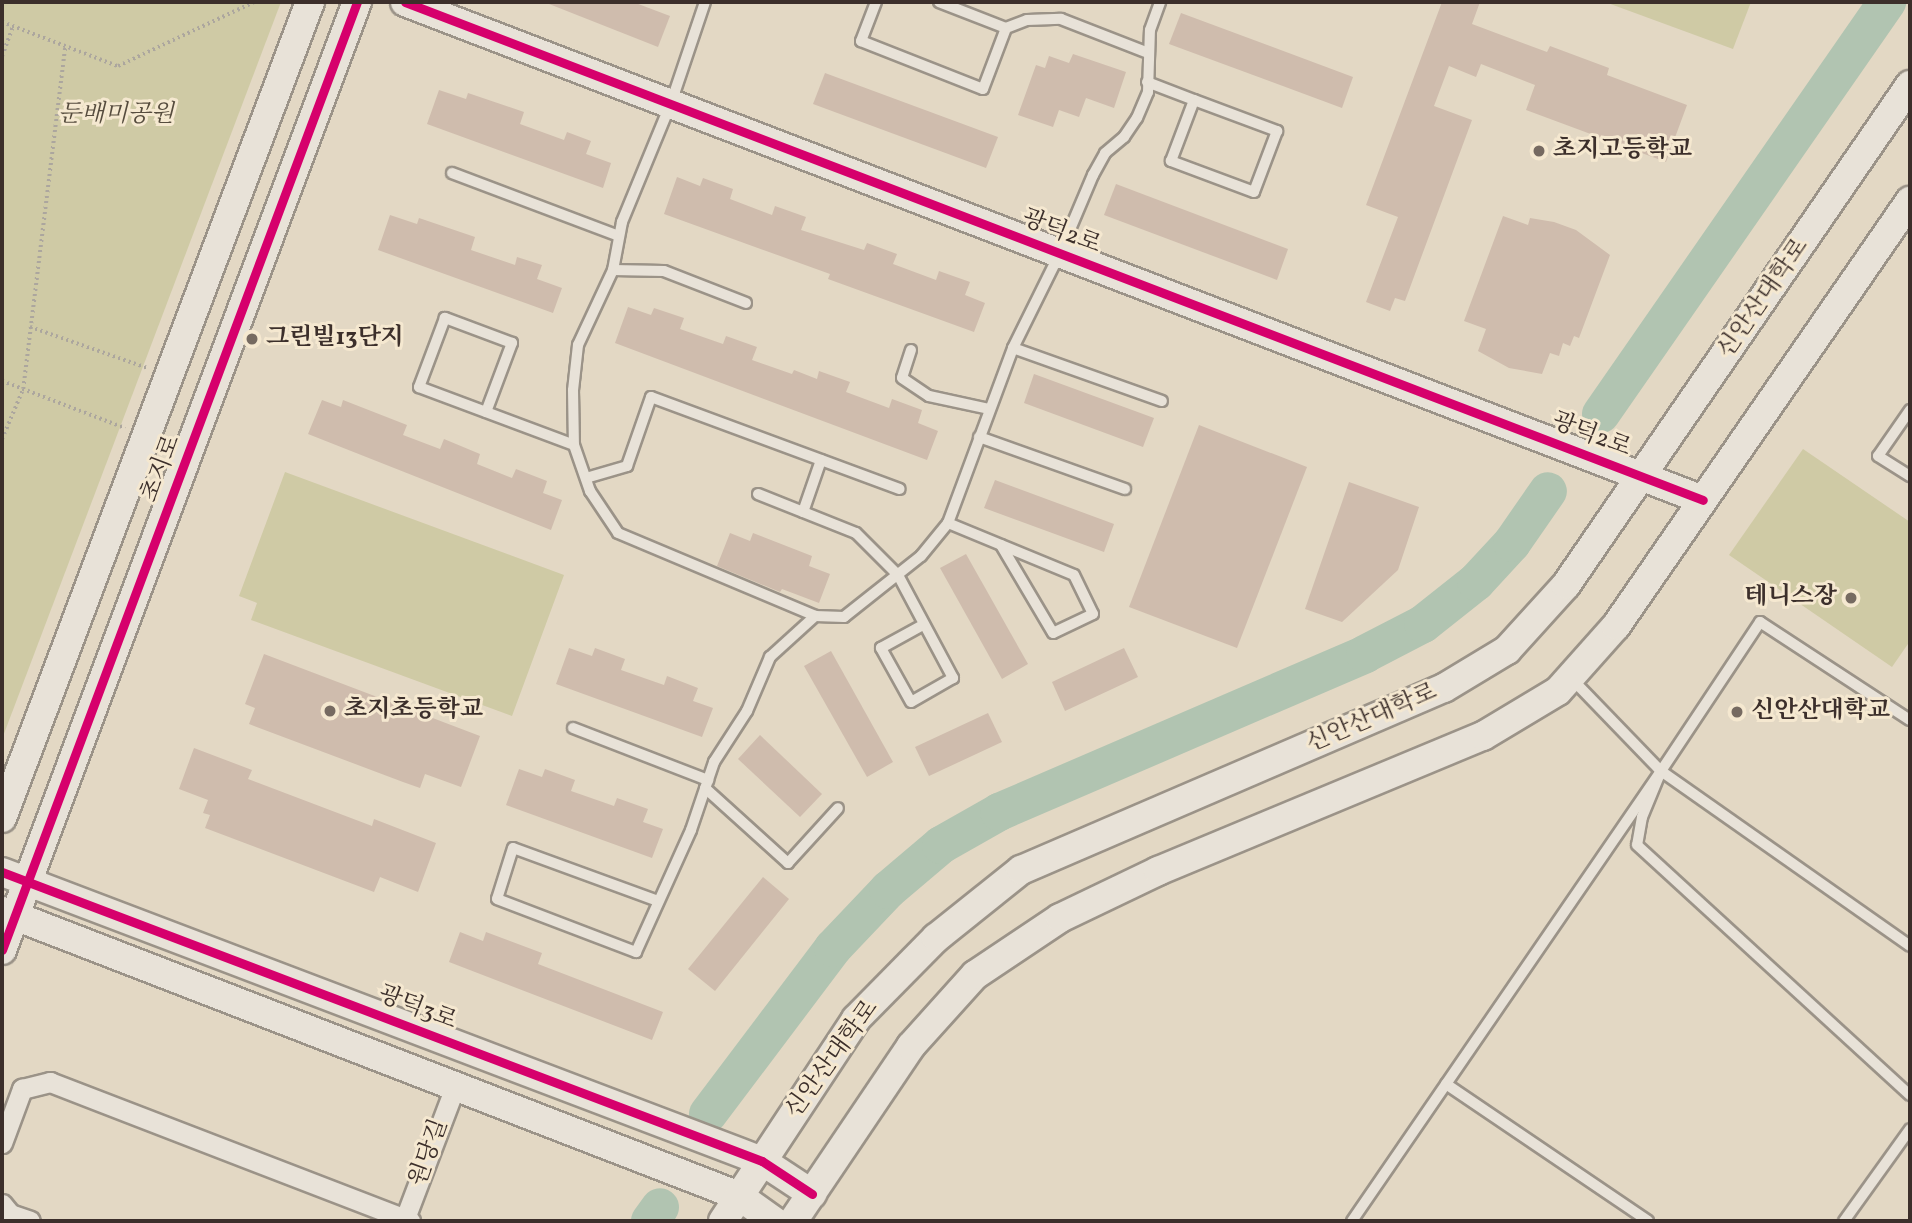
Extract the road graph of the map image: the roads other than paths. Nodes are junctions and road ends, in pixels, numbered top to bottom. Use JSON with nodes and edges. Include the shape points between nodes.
{"nodes":[{"id":1,"x":310,"y":2,"type":"edge"},
{"id":2,"x":358,"y":2,"type":"edge"},
{"id":3,"x":405,"y":2,"type":"edge"},
{"id":4,"x":705,"y":2,"type":"edge"},
{"id":5,"x":876,"y":2,"type":"edge"},
{"id":6,"x":939,"y":2,"type":"edge"},
{"id":7,"x":1160,"y":2,"type":"edge"},
{"id":8,"x":1006,"y":28,"type":"junction"},
{"id":9,"x":1148,"y":53,"type":"junction"},
{"id":10,"x":1147,"y":82,"type":"junction"},
{"id":11,"x":1910,"y":85,"type":"edge"},
{"id":12,"x":1194,"y":100,"type":"junction"},
{"id":13,"x":671,"y":103,"type":"junction"},
{"id":14,"x":452,"y":173,"type":"dead end"},
{"id":15,"x":1910,"y":201,"type":"edge"},
{"id":16,"x":620,"y":236,"type":"junction"},
{"id":17,"x":1060,"y":253,"type":"junction"},
{"id":18,"x":613,"y":270,"type":"junction"},
{"id":19,"x":746,"y":303,"type":"dead end"},
{"id":20,"x":1013,"y":348,"type":"junction"},
{"id":21,"x":911,"y":350,"type":"dead end"},
{"id":22,"x":1163,"y":401,"type":"dead end"},
{"id":23,"x":989,"y":409,"type":"junction"},
{"id":24,"x":1910,"y":410,"type":"edge"},
{"id":25,"x":486,"y":412,"type":"junction"},
{"id":26,"x":979,"y":437,"type":"junction"},
{"id":27,"x":574,"y":444,"type":"junction"},
{"id":28,"x":821,"y":460,"type":"junction"},
{"id":29,"x":1642,"y":476,"type":"junction"},
{"id":30,"x":1910,"y":476,"type":"edge"},
{"id":31,"x":586,"y":478,"type":"junction"},
{"id":32,"x":900,"y":489,"type":"dead end"},
{"id":33,"x":1125,"y":489,"type":"dead end"},
{"id":34,"x":758,"y":494,"type":"dead end"},
{"id":35,"x":1703,"y":499,"type":"junction"},
{"id":36,"x":803,"y":512,"type":"junction"},
{"id":37,"x":948,"y":523,"type":"junction"},
{"id":38,"x":1001,"y":545,"type":"junction"},
{"id":39,"x":898,"y":575,"type":"junction"},
{"id":40,"x":815,"y":616,"type":"junction"},
{"id":41,"x":923,"y":625,"type":"junction"},
{"id":42,"x":1570,"y":677,"type":"junction"},
{"id":43,"x":1910,"y":720,"type":"edge"},
{"id":44,"x":573,"y":729,"type":"dead end"},
{"id":45,"x":1661,"y":771,"type":"junction"},
{"id":46,"x":706,"y":784,"type":"junction"},
{"id":47,"x":838,"y":808,"type":"dead end"},
{"id":48,"x":2,"y":818,"type":"edge"},
{"id":49,"x":2,"y":872,"type":"edge"},
{"id":50,"x":28,"y":882,"type":"junction"},
{"id":51,"x":658,"y":901,"type":"junction"},
{"id":52,"x":8,"y":914,"type":"edge"},
{"id":53,"x":1910,"y":946,"type":"edge"},
{"id":54,"x":2,"y":950,"type":"edge"},
{"id":55,"x":456,"y":1084,"type":"junction"},
{"id":56,"x":1446,"y":1084,"type":"junction"},
{"id":57,"x":1910,"y":1095,"type":"edge"},
{"id":58,"x":1910,"y":1129,"type":"edge"},
{"id":59,"x":2,"y":1143,"type":"edge"},
{"id":60,"x":762,"y":1161,"type":"junction"},
{"id":61,"x":812,"y":1194,"type":"junction"},
{"id":62,"x":739,"y":1196,"type":"junction"},
{"id":63,"x":2,"y":1204,"type":"edge"},
{"id":64,"x":30,"y":1221,"type":"edge"},
{"id":65,"x":406,"y":1221,"type":"edge"},
{"id":66,"x":723,"y":1221,"type":"edge"},
{"id":67,"x":775,"y":1221,"type":"edge"},
{"id":68,"x":793,"y":1221,"type":"edge"},
{"id":69,"x":1352,"y":1221,"type":"edge"},
{"id":70,"x":1648,"y":1221,"type":"edge"},
{"id":71,"x":1844,"y":1221,"type":"edge"}],
"edges":[{"from":1,"to":48,"type":"street","name":"초지로"},
{"from":2,"to":50,"type":"street","name":"초지로"},
{"from":3,"to":13,"type":"street","name":"광덕2로"},
{"from":4,"to":13,"type":"lane"},
{"from":5,"to":8,"type":"lane","via":[[861,41],[983,89]]},
{"from":6,"to":8,"type":"lane"},
{"from":7,"to":9,"type":"lane"},
{"from":8,"to":9,"type":"lane","via":[[1027,20],[1061,19]]},
{"from":9,"to":10,"type":"lane"},
{"from":10,"to":12,"type":"lane"},
{"from":10,"to":17,"type":"lane","via":[[1148,92],[1137,118],[1105,153]]},
{"from":11,"to":29,"type":"street","name":"신안산대학로"},
{"from":12,"to":12,"type":"lane","via":[[1277,131],[1254,192],[1171,161]]},
{"from":13,"to":16,"type":"lane"},
{"from":13,"to":17,"type":"street","name":"광덕2로"},
{"from":14,"to":16,"type":"lane"},
{"from":15,"to":35,"type":"street"},
{"from":16,"to":18,"type":"lane"},
{"from":17,"to":20,"type":"lane"},
{"from":17,"to":29,"type":"street","name":"광덕2로"},
{"from":18,"to":19,"type":"lane","via":[[664,271]]},
{"from":18,"to":27,"type":"lane","via":[[578,345]]},
{"from":20,"to":22,"type":"lane"},
{"from":20,"to":23,"type":"lane"},
{"from":21,"to":23,"type":"lane","via":[[902,378],[929,396]]},
{"from":23,"to":26,"type":"lane"},
{"from":24,"to":30,"type":"lane","via":[[1878,456]]},
{"from":25,"to":25,"type":"lane","via":[[419,387],[445,318],[512,343]]},
{"from":25,"to":27,"type":"lane"},
{"from":26,"to":33,"type":"lane"},
{"from":26,"to":37,"type":"lane"},
{"from":27,"to":31,"type":"lane"},
{"from":28,"to":31,"type":"lane","via":[[651,397],[627,466]]},
{"from":28,"to":32,"type":"lane"},
{"from":28,"to":36,"type":"lane"},
{"from":29,"to":35,"type":"street","name":"광덕2로"},
{"from":29,"to":60,"type":"street","name":"신안산대학로","via":[[1566,585],[1507,650],[1444,688],[1021,870],[936,938],[856,1019]]},
{"from":31,"to":40,"type":"lane","via":[[618,533]]},
{"from":34,"to":36,"type":"lane"},
{"from":35,"to":42,"type":"street","via":[[1616,626]]},
{"from":36,"to":39,"type":"lane","via":[[856,533]]},
{"from":37,"to":38,"type":"lane"},
{"from":37,"to":39,"type":"lane"},
{"from":38,"to":38,"type":"lane","via":[[1074,575],[1093,614],[1053,633]]},
{"from":39,"to":40,"type":"lane","via":[[844,617]]},
{"from":39,"to":41,"type":"lane"},
{"from":40,"to":46,"type":"lane","via":[[770,657],[747,711],[714,762]]},
{"from":41,"to":41,"type":"lane","via":[[953,678],[911,702],[881,648]]},
{"from":42,"to":45,"type":"lane"},
{"from":42,"to":61,"type":"street","via":[[1558,691],[1483,736],[1158,871],[1060,918],[985,968],[911,1045]]},
{"from":43,"to":45,"type":"lane","via":[[1760,622]]},
{"from":44,"to":46,"type":"lane"},
{"from":45,"to":53,"type":"lane"},
{"from":45,"to":56,"type":"lane"},
{"from":45,"to":57,"type":"lane","via":[[1642,817],[1637,845]]},
{"from":46,"to":47,"type":"lane","via":[[788,863]]},
{"from":46,"to":51,"type":"lane","via":[[691,831]]},
{"from":49,"to":50,"type":"street","name":"광덕3로"},
{"from":50,"to":52,"type":"street","name":"초지로"},
{"from":50,"to":60,"type":"street","name":"광덕3로"},
{"from":51,"to":51,"type":"lane","via":[[636,952],[496,898],[513,848]]},
{"from":52,"to":54,"type":"street","name":"초지로"},
{"from":52,"to":55,"type":"street"},
{"from":55,"to":62,"type":"street"},
{"from":55,"to":65,"type":"street","name":"원당길"},
{"from":56,"to":69,"type":"lane"},
{"from":56,"to":70,"type":"lane"},
{"from":58,"to":71,"type":"lane"},
{"from":59,"to":65,"type":"street","via":[[22,1089],[50,1082]]},
{"from":60,"to":61,"type":"street","name":"광덕3로"},
{"from":60,"to":62,"type":"street","name":"신안산대학로"},
{"from":61,"to":68,"type":"street"},
{"from":62,"to":66,"type":"street","name":"신안산대학로"},
{"from":62,"to":67,"type":"street"},
{"from":63,"to":64,"type":"street","via":[[10,1214]]}]}
